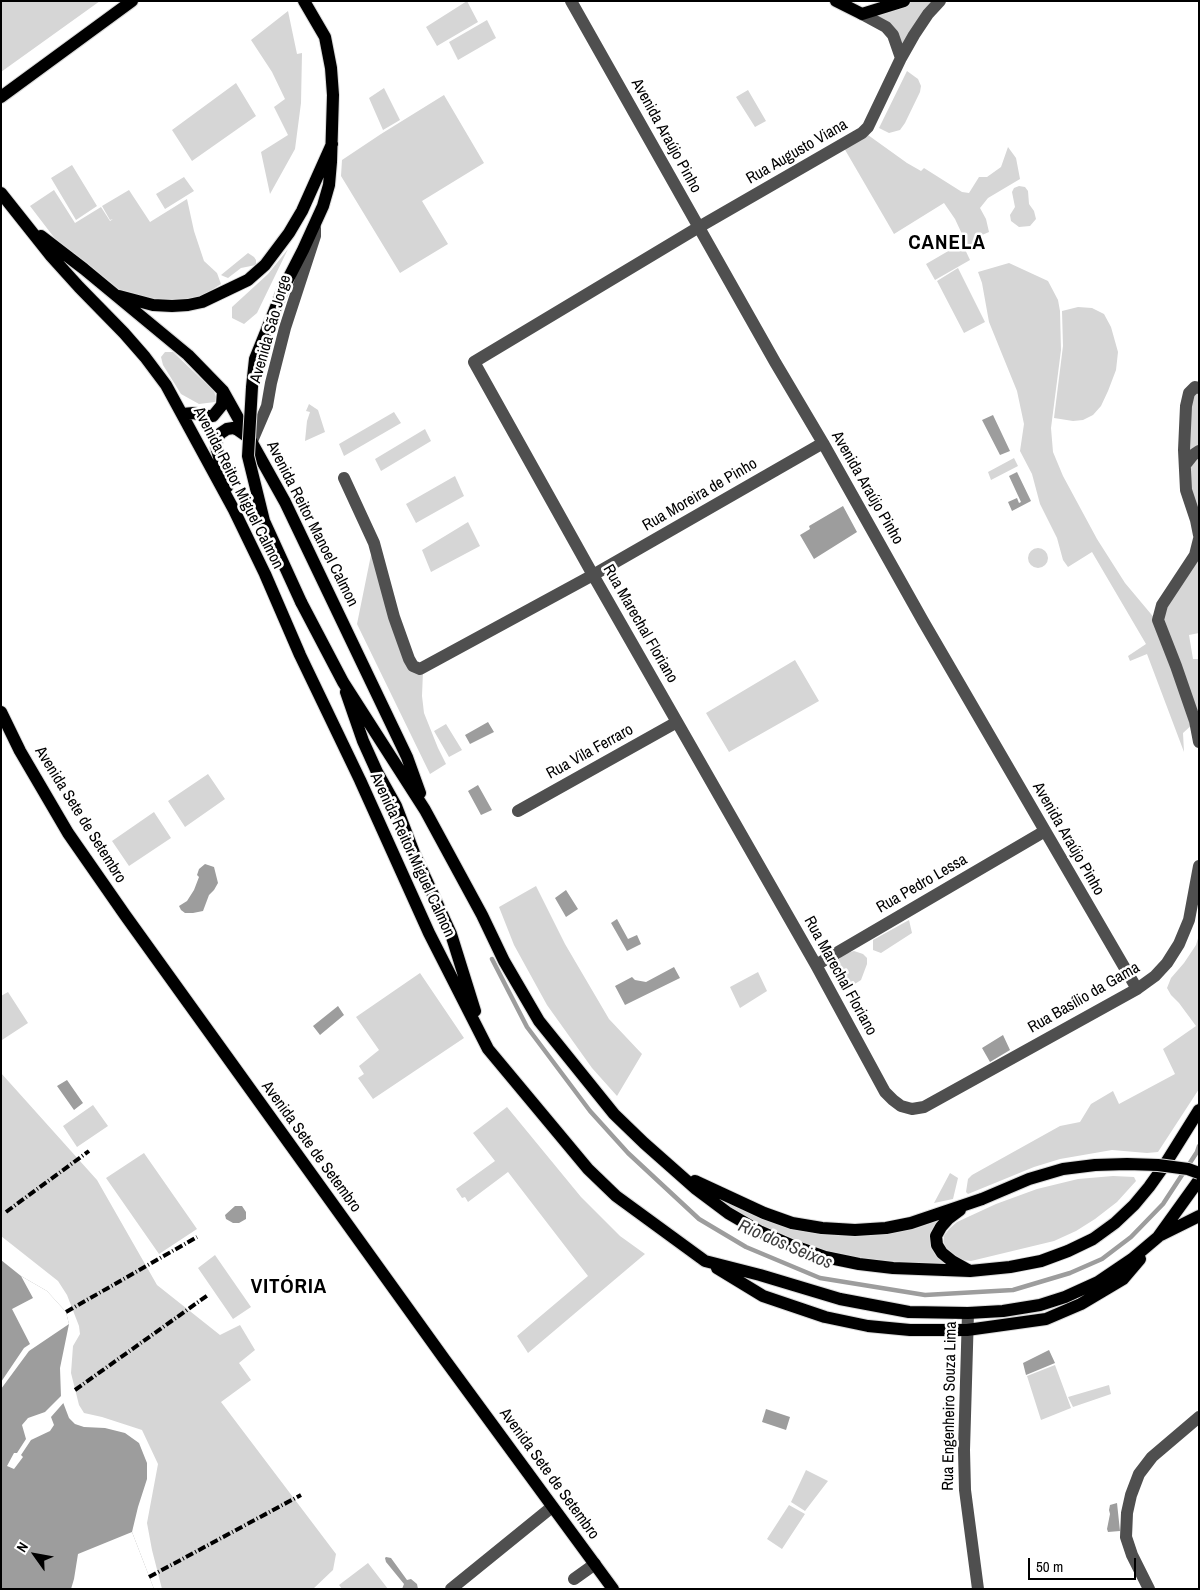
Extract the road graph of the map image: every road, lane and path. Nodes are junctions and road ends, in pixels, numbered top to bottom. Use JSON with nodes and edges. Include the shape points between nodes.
{"nodes":[{"id":1,"x":132,"y":1,"type":"edge"},
{"id":2,"x":304,"y":1,"type":"edge"},
{"id":3,"x":571,"y":1,"type":"edge"},
{"id":4,"x":836,"y":1,"type":"edge"},
{"id":5,"x":904,"y":1,"type":"edge"},
{"id":6,"x":940,"y":1,"type":"edge"},
{"id":7,"x":862,"y":14,"type":"junction"},
{"id":8,"x":901,"y":58,"type":"junction"},
{"id":9,"x":1,"y":96,"type":"edge"},
{"id":10,"x":332,"y":144,"type":"junction"},
{"id":11,"x":1,"y":193,"type":"edge"},
{"id":12,"x":23,"y":222,"type":"junction"},
{"id":13,"x":315,"y":224,"type":"junction"},
{"id":14,"x":699,"y":227,"type":"junction"},
{"id":15,"x":113,"y":294,"type":"junction"},
{"id":16,"x":1197,"y":387,"type":"edge"},
{"id":17,"x":223,"y":391,"type":"junction"},
{"id":18,"x":182,"y":414,"type":"junction"},
{"id":19,"x":252,"y":440,"type":"junction"},
{"id":20,"x":824,"y":443,"type":"junction"},
{"id":21,"x":1199,"y":452,"type":"edge"},
{"id":22,"x":1185,"y":465,"type":"junction"},
{"id":23,"x":344,"y":478,"type":"dead end"},
{"id":24,"x":234,"y":510,"type":"junction"},
{"id":25,"x":1199,"y":535,"type":"edge"},
{"id":26,"x":1199,"y":539,"type":"edge"},
{"id":27,"x":593,"y":575,"type":"junction"},
{"id":28,"x":343,"y":682,"type":"junction"},
{"id":29,"x":1,"y":712,"type":"edge"},
{"id":30,"x":677,"y":722,"type":"junction"},
{"id":31,"x":1199,"y":742,"type":"edge"},
{"id":32,"x":425,"y":810,"type":"junction"},
{"id":33,"x":518,"y":811,"type":"dead end"},
{"id":34,"x":1045,"y":832,"type":"junction"},
{"id":35,"x":1199,"y":866,"type":"edge"},
{"id":36,"x":816,"y":965,"type":"junction"},
{"id":37,"x":1137,"y":989,"type":"junction"},
{"id":38,"x":488,"y":1049,"type":"junction"},
{"id":39,"x":924,"y":1107,"type":"joint"},
{"id":40,"x":1199,"y":1110,"type":"edge"},
{"id":41,"x":675,"y":1171,"type":"junction"},
{"id":42,"x":1199,"y":1173,"type":"edge"},
{"id":43,"x":1199,"y":1180,"type":"edge"},
{"id":44,"x":968,"y":1205,"type":"junction"},
{"id":45,"x":1199,"y":1216,"type":"edge"},
{"id":46,"x":1158,"y":1237,"type":"junction"},
{"id":47,"x":705,"y":1261,"type":"junction"},
{"id":48,"x":970,"y":1271,"type":"junction"},
{"id":49,"x":968,"y":1313,"type":"junction"},
{"id":50,"x":967,"y":1330,"type":"junction"},
{"id":51,"x":1199,"y":1417,"type":"edge"},
{"id":52,"x":552,"y":1507,"type":"junction"},
{"id":53,"x":595,"y":1564,"type":"junction"},
{"id":54,"x":574,"y":1579,"type":"dead end"},
{"id":55,"x":451,"y":1589,"type":"edge"},
{"id":56,"x":613,"y":1589,"type":"edge"},
{"id":57,"x":978,"y":1589,"type":"edge"},
{"id":58,"x":1149,"y":1589,"type":"edge"}],
"edges":[{"from":1,"to":9,"type":"main road"},
{"from":2,"to":10,"type":"main road","via":[[325,37],[333,88]]},
{"from":3,"to":14,"type":"street","name":"Avenida Araújo Pinho"},
{"from":4,"to":7,"type":"main road"},
{"from":5,"to":7,"type":"main road"},
{"from":6,"to":8,"type":"street","name":"Rua Augusto Viana","via":[[918,28]]},
{"from":7,"to":8,"type":"street","via":[[886,27],[893,35]]},
{"from":8,"to":14,"type":"street","name":"Rua Augusto Viana","via":[[868,128]]},
{"from":10,"to":13,"type":"main road","via":[[329,185]]},
{"from":10,"to":15,"type":"main road","via":[[289,233],[265,265],[248,280],[188,306],[153,304]]},
{"from":11,"to":12,"type":"main road","name":"Avenida Reitor Miguel Calmon"},
{"from":12,"to":15,"type":"main road","name":"Avenida Reitor Manoel Calmon"},
{"from":12,"to":18,"type":"main road","name":"Avenida Reitor Miguel Calmon","via":[[145,357]]},
{"from":13,"to":19,"type":"street","name":"Avenida São Jorge","via":[[315,236],[285,328],[267,406]]},
{"from":13,"to":28,"type":"main road","bridge":true,"via":[[284,287],[256,359],[248,456],[264,521]]},
{"from":14,"to":20,"type":"street","name":"Avenida Araújo Pinho"},
{"from":14,"to":27,"type":"street","name":"Rua Marechal Floriano","via":[[474,362]]},
{"from":15,"to":17,"type":"main road","name":"Avenida Reitor Manoel Calmon","via":[[188,356]]},
{"from":16,"to":22,"type":"street","via":[[1188,393]]},
{"from":17,"to":18,"type":"main road","via":[[222,405],[213,416]]},
{"from":17,"to":19,"type":"main road","name":"Avenida Reitor Manoel Calmon"},
{"from":18,"to":24,"type":"main road","name":"Avenida Reitor Miguel Calmon"},
{"from":19,"to":24,"type":"main road","via":[[233,428],[217,438],[216,446]]},
{"from":19,"to":32,"type":"main road","name":"Avenida Reitor Manoel Calmon","via":[[356,647],[407,757]]},
{"from":20,"to":27,"type":"street","name":"Rua Moreira de Pinho"},
{"from":20,"to":34,"type":"street","name":"Avenida Araújo Pinho"},
{"from":21,"to":22,"type":"street"},
{"from":22,"to":25,"type":"street","via":[[1186,490]]},
{"from":23,"to":27,"type":"street","name":"Rua Moreira de Pinho","via":[[374,544],[394,617],[417,669]]},
{"from":24,"to":38,"type":"main road","name":"Avenida Reitor Miguel Calmon","via":[[429,933]]},
{"from":26,"to":31,"type":"street","via":[[1195,555],[1162,606],[1158,620],[1195,721]]},
{"from":27,"to":30,"type":"street","name":"Rua Marechal Floriano"},
{"from":28,"to":32,"type":"main road"},
{"from":28,"to":38,"type":"main road","via":[[363,741],[396,806],[450,934]]},
{"from":29,"to":52,"type":"main road","name":"Avenida Sete de Setembro","via":[[68,833]]},
{"from":30,"to":33,"type":"street","name":"Rua Vila Ferraro"},
{"from":30,"to":36,"type":"street","name":"Rua Marechal Floriano"},
{"from":32,"to":41,"type":"main road","via":[[539,1021],[614,1114]]},
{"from":34,"to":36,"type":"street","name":"Rua Pedro Lessa"},
{"from":34,"to":37,"type":"street","name":"Avenida Araújo Pinho"},
{"from":35,"to":37,"type":"street","name":"Rua Basílio da Gama","via":[[1189,920],[1180,944],[1155,976]]},
{"from":36,"to":39,"type":"street","name":"Rua Marechal Floriano","via":[[885,1092],[901,1106],[912,1109]]},
{"from":37,"to":39,"type":"street","name":"Rua Basílio da Gama"},
{"from":38,"to":47,"type":"main road","name":"Avenida Reitor Miguel Calmon","via":[[588,1169],[616,1196]]},
{"from":40,"to":48,"type":"main road","via":[[1149,1187],[1116,1223],[1086,1242],[1041,1261],[1010,1268]]},
{"from":41,"to":44,"type":"main road","via":[[764,1213],[792,1223],[822,1228],[886,1228]]},
{"from":41,"to":48,"type":"main road","via":[[728,1213],[760,1231],[825,1257],[893,1268]]},
{"from":42,"to":44,"type":"main road","bridge":true,"via":[[1158,1165],[1127,1164],[1063,1169],[1029,1179]]},
{"from":43,"to":46,"type":"main road"},
{"from":44,"to":48,"type":"main road","via":[[948,1219],[936,1236],[942,1253]]},
{"from":45,"to":46,"type":"main road"},
{"from":46,"to":49,"type":"main road","via":[[1098,1282],[1065,1297],[1040,1305]]},
{"from":46,"to":50,"type":"main road","via":[[1123,1279],[1081,1304],[1046,1319]]},
{"from":47,"to":49,"type":"main road","name":"Avenida Reitor Miguel Calmon","via":[[840,1299],[909,1312]]},
{"from":47,"to":50,"type":"main road","via":[[763,1296],[825,1317],[910,1330]]},
{"from":49,"to":50,"type":"street","name":"Rua Engenheiro Souza Lima"},
{"from":50,"to":57,"type":"street","name":"Rua Engenheiro Souza Lima","via":[[965,1490]]},
{"from":51,"to":58,"type":"street","via":[[1152,1456],[1139,1474],[1131,1495],[1126,1537]]},
{"from":52,"to":53,"type":"main road","name":"Avenida Sete de Setembro"},
{"from":52,"to":55,"type":"street"},
{"from":53,"to":54,"type":"street"},
{"from":53,"to":56,"type":"main road","name":"Avenida Sete de Setembro"}]}
